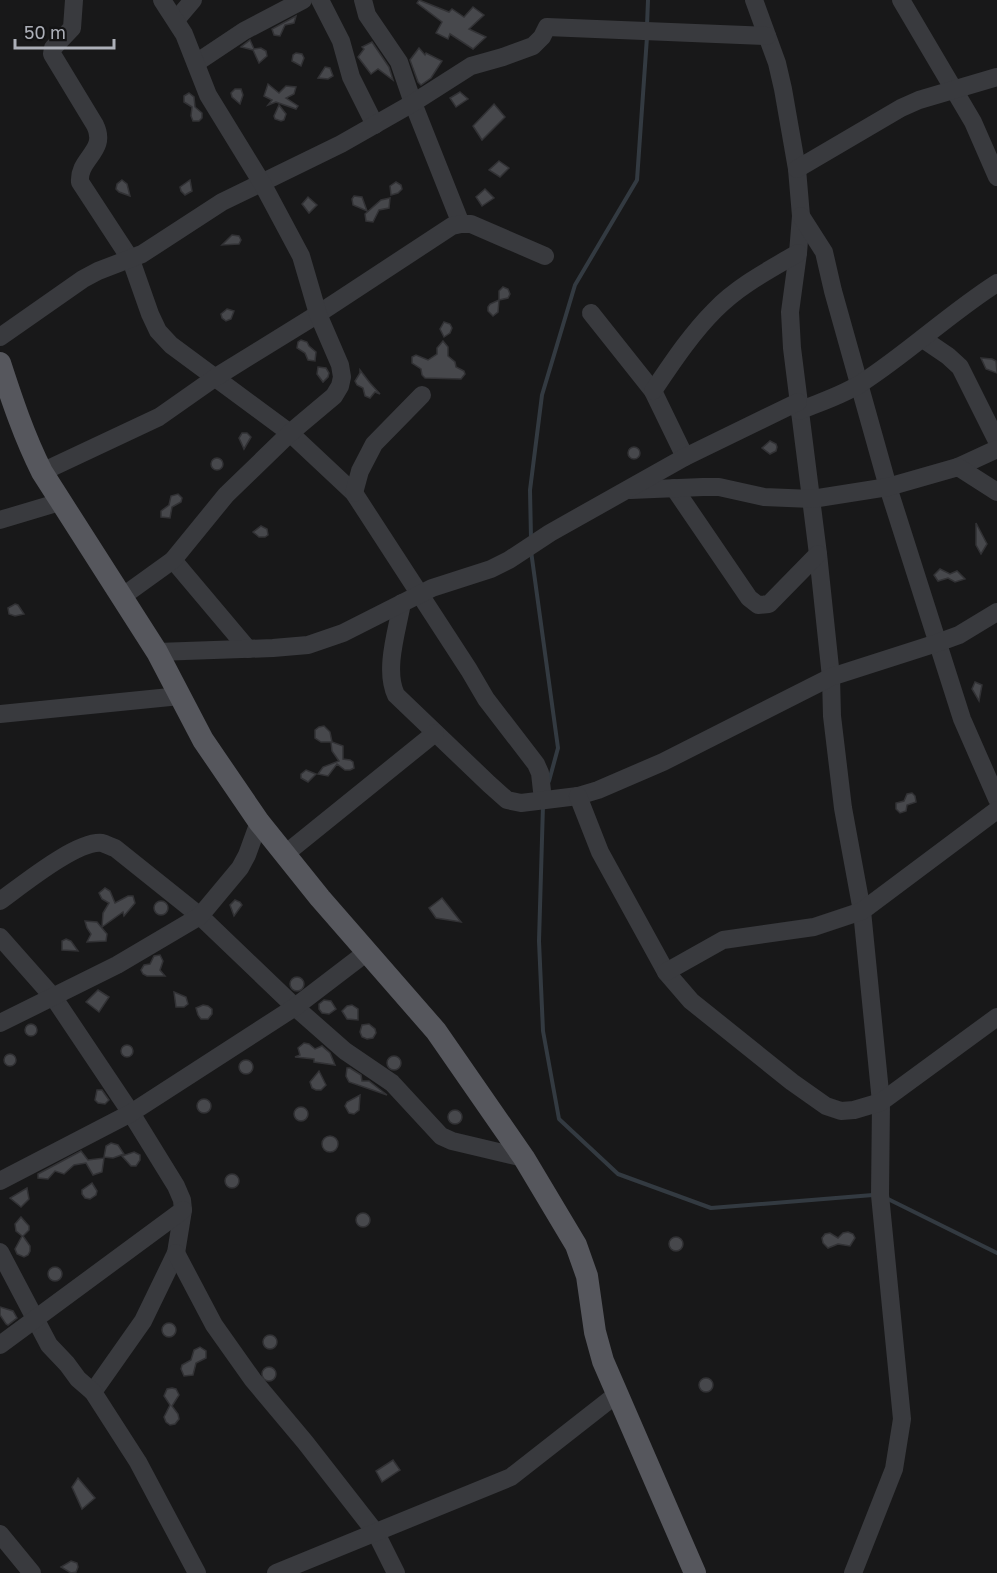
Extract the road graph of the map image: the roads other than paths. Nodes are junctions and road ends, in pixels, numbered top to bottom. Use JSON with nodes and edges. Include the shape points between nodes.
{"nodes":[{"id":1,"x":74,"y":0,"type":"edge"},
{"id":2,"x":162,"y":0,"type":"edge"},
{"id":3,"x":193,"y":0,"type":"edge"},
{"id":4,"x":303,"y":0,"type":"edge"},
{"id":5,"x":320,"y":0,"type":"edge"},
{"id":6,"x":363,"y":0,"type":"edge"},
{"id":7,"x":754,"y":0,"type":"edge"},
{"id":8,"x":901,"y":0,"type":"edge"},
{"id":9,"x":176,"y":20,"type":"junction"},
{"id":10,"x":767,"y":36,"type":"junction"},
{"id":11,"x":196,"y":63,"type":"junction"},
{"id":12,"x":997,"y":77,"type":"edge"},
{"id":13,"x":954,"y":89,"type":"junction"},
{"id":14,"x":413,"y":103,"type":"junction"},
{"id":15,"x":375,"y":125,"type":"junction"},
{"id":16,"x":797,"y":169,"type":"junction"},
{"id":17,"x":997,"y":177,"type":"edge"},
{"id":18,"x":262,"y":183,"type":"junction"},
{"id":19,"x":801,"y":216,"type":"junction"},
{"id":20,"x":461,"y":224,"type":"junction"},
{"id":21,"x":798,"y":253,"type":"junction"},
{"id":22,"x":545,"y":256,"type":"dead end"},
{"id":23,"x":131,"y":260,"type":"junction"},
{"id":24,"x":997,"y":283,"type":"edge"},
{"id":25,"x":591,"y":312,"type":"dead end"},
{"id":26,"x":318,"y":314,"type":"junction"},
{"id":27,"x":0,"y":337,"type":"edge"},
{"id":28,"x":923,"y":339,"type":"junction"},
{"id":29,"x":0,"y":363,"type":"edge"},
{"id":30,"x":216,"y":377,"type":"junction"},
{"id":31,"x":860,"y":384,"type":"junction"},
{"id":32,"x":653,"y":391,"type":"junction"},
{"id":33,"x":422,"y":395,"type":"dead end"},
{"id":34,"x":799,"y":407,"type":"junction"},
{"id":35,"x":291,"y":433,"type":"junction"},
{"id":36,"x":997,"y":441,"type":"edge"},
{"id":37,"x":997,"y":449,"type":"edge"},
{"id":38,"x":685,"y":457,"type":"junction"},
{"id":39,"x":958,"y":467,"type":"junction"},
{"id":40,"x":42,"y":472,"type":"junction"},
{"id":41,"x":888,"y":487,"type":"junction"},
{"id":42,"x":674,"y":488,"type":"junction"},
{"id":43,"x":625,"y":490,"type":"junction"},
{"id":44,"x":997,"y":492,"type":"edge"},
{"id":45,"x":354,"y":494,"type":"junction"},
{"id":46,"x":812,"y":499,"type":"junction"},
{"id":47,"x":60,"y":502,"type":"junction"},
{"id":48,"x":0,"y":520,"type":"edge"},
{"id":49,"x":818,"y":554,"type":"junction"},
{"id":50,"x":173,"y":560,"type":"junction"},
{"id":51,"x":420,"y":594,"type":"junction"},
{"id":52,"x":123,"y":596,"type":"junction"},
{"id":53,"x":402,"y":603,"type":"junction"},
{"id":54,"x":997,"y":612,"type":"edge"},
{"id":55,"x":937,"y":643,"type":"junction"},
{"id":56,"x":248,"y":649,"type":"junction"},
{"id":57,"x":157,"y":652,"type":"junction"},
{"id":58,"x":831,"y":677,"type":"junction"},
{"id":59,"x":180,"y":696,"type":"junction"},
{"id":60,"x":0,"y":714,"type":"edge"},
{"id":61,"x":435,"y":733,"type":"junction"},
{"id":62,"x":578,"y":796,"type":"junction"},
{"id":63,"x":997,"y":799,"type":"edge"},
{"id":64,"x":543,"y":800,"type":"junction"},
{"id":65,"x":997,"y":810,"type":"edge"},
{"id":66,"x":259,"y":822,"type":"junction"},
{"id":67,"x":284,"y":855,"type":"junction"},
{"id":68,"x":0,"y":901,"type":"edge"},
{"id":69,"x":862,"y":911,"type":"junction"},
{"id":70,"x":200,"y":916,"type":"junction"},
{"id":71,"x":0,"y":937,"type":"edge"},
{"id":72,"x":368,"y":952,"type":"junction"},
{"id":73,"x":666,"y":972,"type":"junction"},
{"id":74,"x":54,"y":998,"type":"junction"},
{"id":75,"x":295,"y":1007,"type":"junction"},
{"id":76,"x":997,"y":1017,"type":"edge"},
{"id":77,"x":0,"y":1023,"type":"edge"},
{"id":78,"x":881,"y":1102,"type":"junction"},
{"id":79,"x":131,"y":1113,"type":"junction"},
{"id":80,"x":524,"y":1158,"type":"junction"},
{"id":81,"x":0,"y":1181,"type":"edge"},
{"id":82,"x":183,"y":1210,"type":"junction"},
{"id":83,"x":0,"y":1252,"type":"edge"},
{"id":84,"x":176,"y":1253,"type":"junction"},
{"id":85,"x":34,"y":1319,"type":"junction"},
{"id":86,"x":0,"y":1345,"type":"edge"},
{"id":87,"x":93,"y":1392,"type":"junction"},
{"id":88,"x":617,"y":1394,"type":"junction"},
{"id":89,"x":376,"y":1533,"type":"junction"},
{"id":90,"x":0,"y":1534,"type":"edge"},
{"id":91,"x":32,"y":1573,"type":"edge"},
{"id":92,"x":197,"y":1573,"type":"edge"},
{"id":93,"x":276,"y":1573,"type":"edge"},
{"id":94,"x":396,"y":1573,"type":"edge"},
{"id":95,"x":695,"y":1573,"type":"edge"},
{"id":96,"x":853,"y":1573,"type":"edge"}],
"edges":[{"from":1,"to":23,"type":"street","via":[[72,27],[52,54],[100,137],[79,175],[80,182]]},
{"from":2,"to":9,"type":"street"},
{"from":3,"to":9,"type":"street"},
{"from":4,"to":11,"type":"street"},
{"from":5,"to":15,"type":"street"},
{"from":6,"to":14,"type":"street","via":[[367,15],[399,62]]},
{"from":7,"to":10,"type":"street"},
{"from":8,"to":13,"type":"street"},
{"from":9,"to":11,"type":"street"},
{"from":10,"to":14,"type":"street","via":[[548,27],[533,46],[471,66]]},
{"from":10,"to":16,"type":"street","via":[[783,89]]},
{"from":11,"to":18,"type":"street","via":[[212,102]]},
{"from":12,"to":13,"type":"street"},
{"from":13,"to":16,"type":"street","via":[[881,118]]},
{"from":13,"to":17,"type":"street"},
{"from":14,"to":15,"type":"street"},
{"from":14,"to":20,"type":"street"},
{"from":15,"to":18,"type":"street"},
{"from":16,"to":19,"type":"street"},
{"from":18,"to":23,"type":"street","via":[[222,202]]},
{"from":18,"to":26,"type":"street","via":[[301,256]]},
{"from":19,"to":21,"type":"street"},
{"from":19,"to":31,"type":"street","via":[[824,252]]},
{"from":20,"to":22,"type":"street","via":[[471,224]]},
{"from":20,"to":26,"type":"street","via":[[439,234]]},
{"from":21,"to":32,"type":"street","via":[[757,277],[715,309]]},
{"from":21,"to":34,"type":"street","via":[[790,312]]},
{"from":23,"to":27,"type":"street","via":[[83,279]]},
{"from":23,"to":30,"type":"street","via":[[158,331]]},
{"from":24,"to":28,"type":"street","via":[[960,307]]},
{"from":25,"to":32,"type":"street"},
{"from":26,"to":30,"type":"street"},
{"from":26,"to":35,"type":"street","via":[[340,365],[340,386],[334,396]]},
{"from":28,"to":31,"type":"street"},
{"from":28,"to":36,"type":"street","via":[[960,367]]},
{"from":29,"to":40,"type":"main road","via":[[12,403]]},
{"from":30,"to":35,"type":"street"},
{"from":30,"to":40,"type":"street","via":[[159,417]]},
{"from":31,"to":34,"type":"street"},
{"from":31,"to":41,"type":"street"},
{"from":32,"to":38,"type":"street"},
{"from":33,"to":45,"type":"street","via":[[374,444]]},
{"from":34,"to":38,"type":"street"},
{"from":34,"to":46,"type":"street"},
{"from":35,"to":45,"type":"street"},
{"from":35,"to":50,"type":"street","via":[[226,495]]},
{"from":37,"to":39,"type":"street"},
{"from":38,"to":43,"type":"street"},
{"from":39,"to":41,"type":"street"},
{"from":39,"to":44,"type":"street"},
{"from":40,"to":47,"type":"main road"},
{"from":41,"to":46,"type":"street"},
{"from":41,"to":55,"type":"street"},
{"from":42,"to":43,"type":"street"},
{"from":42,"to":46,"type":"street","via":[[719,487],[764,497]]},
{"from":42,"to":49,"type":"street","via":[[749,598],[758,605],[769,604]]},
{"from":43,"to":51,"type":"street","via":[[510,560]]},
{"from":45,"to":51,"type":"street"},
{"from":46,"to":49,"type":"street"},
{"from":47,"to":48,"type":"street"},
{"from":47,"to":52,"type":"main road"},
{"from":49,"to":58,"type":"street"},
{"from":50,"to":52,"type":"street"},
{"from":50,"to":56,"type":"street"},
{"from":51,"to":53,"type":"street"},
{"from":51,"to":64,"type":"street","via":[[486,699],[536,764]]},
{"from":52,"to":57,"type":"main road"},
{"from":53,"to":56,"type":"street","via":[[343,633],[308,645]]},
{"from":53,"to":61,"type":"street","via":[[391,684],[396,695]]},
{"from":54,"to":55,"type":"street"},
{"from":55,"to":58,"type":"street"},
{"from":55,"to":63,"type":"street","via":[[967,735]]},
{"from":56,"to":57,"type":"street"},
{"from":57,"to":59,"type":"main road"},
{"from":58,"to":62,"type":"street","via":[[663,762]]},
{"from":58,"to":69,"type":"street","via":[[843,807]]},
{"from":59,"to":60,"type":"street"},
{"from":59,"to":66,"type":"main road","via":[[203,740]]},
{"from":61,"to":64,"type":"street","via":[[507,800]]},
{"from":61,"to":67,"type":"street"},
{"from":62,"to":64,"type":"street"},
{"from":62,"to":73,"type":"street","via":[[600,852]]},
{"from":65,"to":69,"type":"street"},
{"from":66,"to":67,"type":"main road"},
{"from":66,"to":70,"type":"street","via":[[240,868]]},
{"from":67,"to":72,"type":"main road"},
{"from":68,"to":70,"type":"street","via":[[65,856],[85,845],[102,843],[115,848]]},
{"from":69,"to":73,"type":"street","via":[[814,927],[723,940]]},
{"from":69,"to":78,"type":"street"},
{"from":70,"to":74,"type":"street"},
{"from":70,"to":75,"type":"street"},
{"from":71,"to":74,"type":"street"},
{"from":72,"to":75,"type":"street"},
{"from":72,"to":80,"type":"main road","via":[[436,1031]]},
{"from":73,"to":78,"type":"street","via":[[691,1001],[826,1106],[841,1111]]},
{"from":74,"to":77,"type":"street"},
{"from":74,"to":79,"type":"street"},
{"from":75,"to":79,"type":"street"},
{"from":75,"to":80,"type":"street","via":[[345,1051],[392,1083],[441,1136]]},
{"from":76,"to":78,"type":"street"},
{"from":78,"to":96,"type":"street","via":[[880,1195],[902,1419],[894,1469]]},
{"from":79,"to":81,"type":"street"},
{"from":79,"to":82,"type":"street","via":[[176,1186]]},
{"from":80,"to":88,"type":"main road","via":[[576,1245],[587,1276],[595,1332]]},
{"from":82,"to":84,"type":"street"},
{"from":82,"to":85,"type":"street"},
{"from":83,"to":85,"type":"street"},
{"from":84,"to":87,"type":"street","via":[[143,1321]]},
{"from":84,"to":89,"type":"street","via":[[214,1325],[253,1380]]},
{"from":85,"to":86,"type":"street"},
{"from":85,"to":87,"type":"street","via":[[49,1346]]},
{"from":87,"to":92,"type":"street","via":[[138,1462]]},
{"from":88,"to":89,"type":"street","via":[[510,1477]]},
{"from":88,"to":95,"type":"main road"},
{"from":89,"to":93,"type":"street"},
{"from":89,"to":94,"type":"street"},
{"from":90,"to":91,"type":"street"}]}
